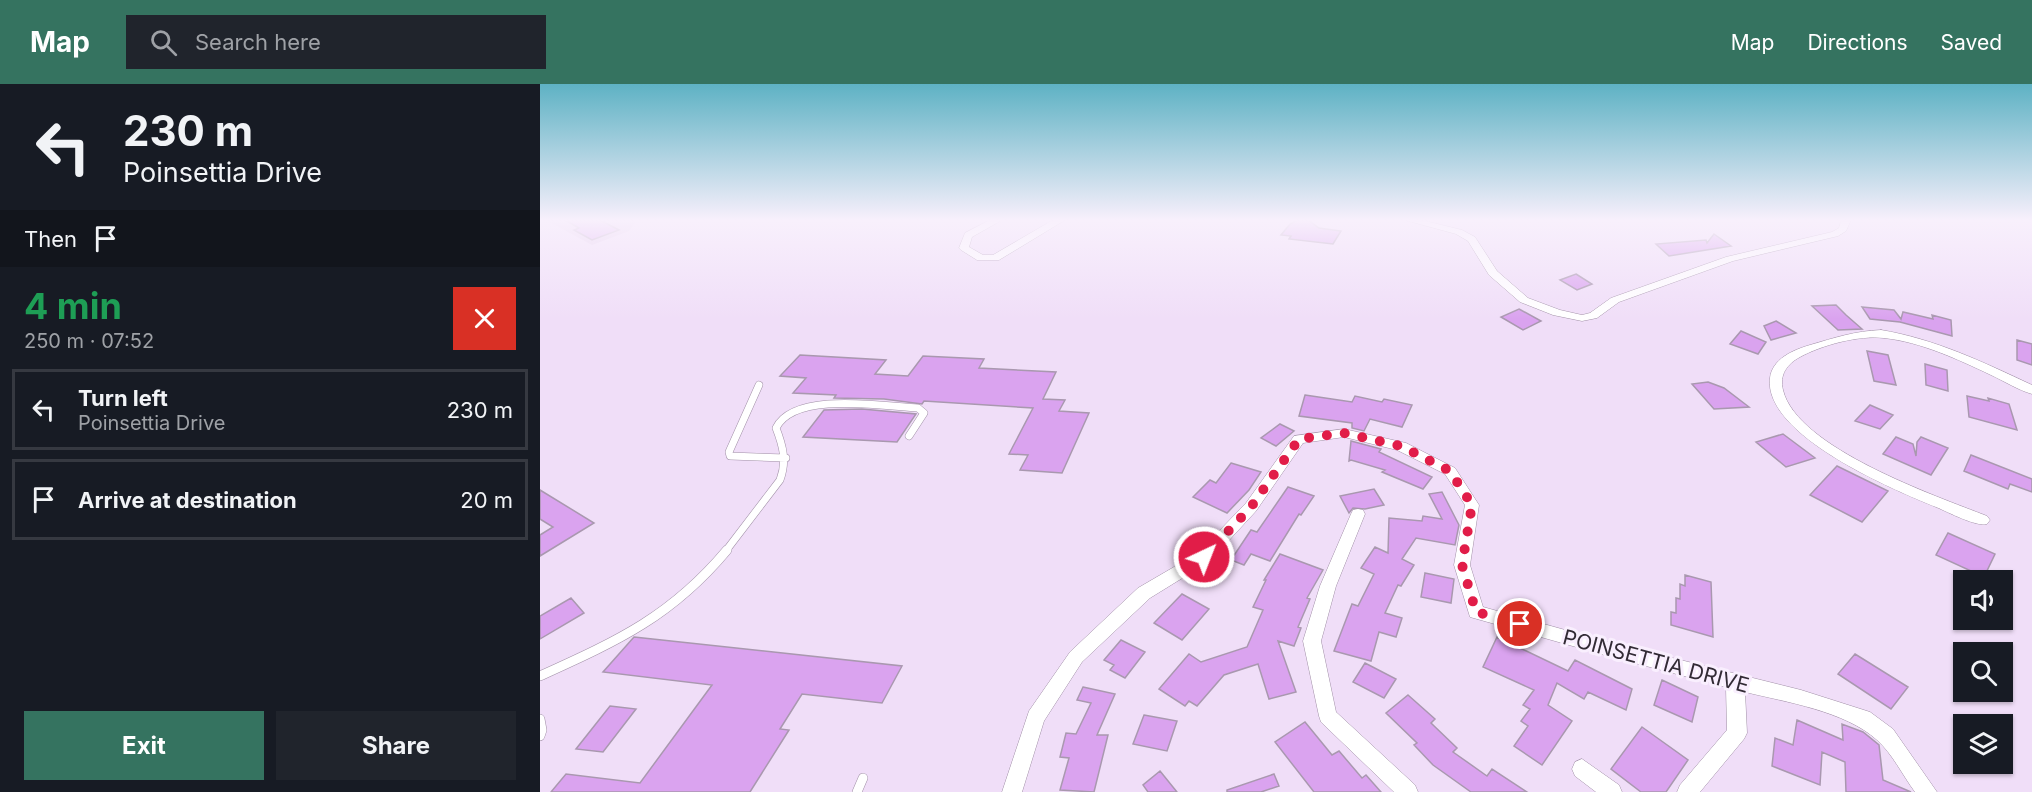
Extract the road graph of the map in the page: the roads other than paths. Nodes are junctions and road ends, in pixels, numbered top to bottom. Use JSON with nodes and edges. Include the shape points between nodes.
{"nodes":[{"id":1,"x":973,"y":253,"type":"edge"},
{"id":2,"x":1003,"y":253,"type":"edge"},
{"id":3,"x":1481,"y":253,"type":"edge"},
{"id":4,"x":1755,"y":253,"type":"edge"},
{"id":5,"x":759,"y":385,"type":"dead end"},
{"id":6,"x":2032,"y":390,"type":"edge"},
{"id":7,"x":909,"y":436,"type":"dead end"},
{"id":8,"x":786,"y":458,"type":"junction"},
{"id":9,"x":1358,"y":514,"type":"dead end"},
{"id":10,"x":1982,"y":520,"type":"dead end"},
{"id":11,"x":540,"y":675,"type":"edge"},
{"id":12,"x":1735,"y":681,"type":"junction"},
{"id":13,"x":540,"y":719,"type":"edge"},
{"id":14,"x":540,"y":736,"type":"edge"},
{"id":15,"x":1582,"y":769,"type":"dead end"},
{"id":16,"x":863,"y":778,"type":"dead end"},
{"id":17,"x":857,"y":792,"type":"edge"},
{"id":18,"x":1012,"y":792,"type":"edge"},
{"id":19,"x":1408,"y":792,"type":"edge"},
{"id":20,"x":1612,"y":792,"type":"edge"},
{"id":21,"x":1687,"y":792,"type":"edge"},
{"id":22,"x":1927,"y":792,"type":"edge"}],
"edges":[{"from":1,"to":2,"type":"street","via":[[981,258]]},
{"from":3,"to":4,"type":"street","via":[[1493,273],[1524,300],[1582,318],[1593,316],[1623,297]]},
{"from":5,"to":8,"type":"lane","via":[[730,456]]},
{"from":6,"to":10,"type":"street","via":[[1937,347],[1875,334],[1850,336],[1795,354],[1777,372],[1775,384],[1780,399],[1791,416],[1819,442],[1881,478]]},
{"from":7,"to":8,"type":"lane","via":[[924,413],[918,408],[823,404],[804,407],[782,418],[776,428]]},
{"from":8,"to":11,"type":"lane","via":[[780,480],[722,557],[686,595],[634,631]]},
{"from":9,"to":19,"type":"street","via":[[1328,586],[1312,641],[1328,716]]},
{"from":12,"to":18,"type":"street","name":"POINSETTIA DRIVE","via":[[1476,612],[1462,565],[1472,505],[1450,471],[1401,446],[1344,433],[1299,439],[1251,507],[1204,557],[1144,593],[1076,657],[1036,717]]},
{"from":12,"to":21,"type":"street","via":[[1737,733]]},
{"from":12,"to":22,"type":"street","name":"POINSETTIA DRIVE","via":[[1863,718],[1886,735]]},
{"from":13,"to":14,"type":"lane"},
{"from":15,"to":20,"type":"street"},
{"from":16,"to":17,"type":"lane"}]}
